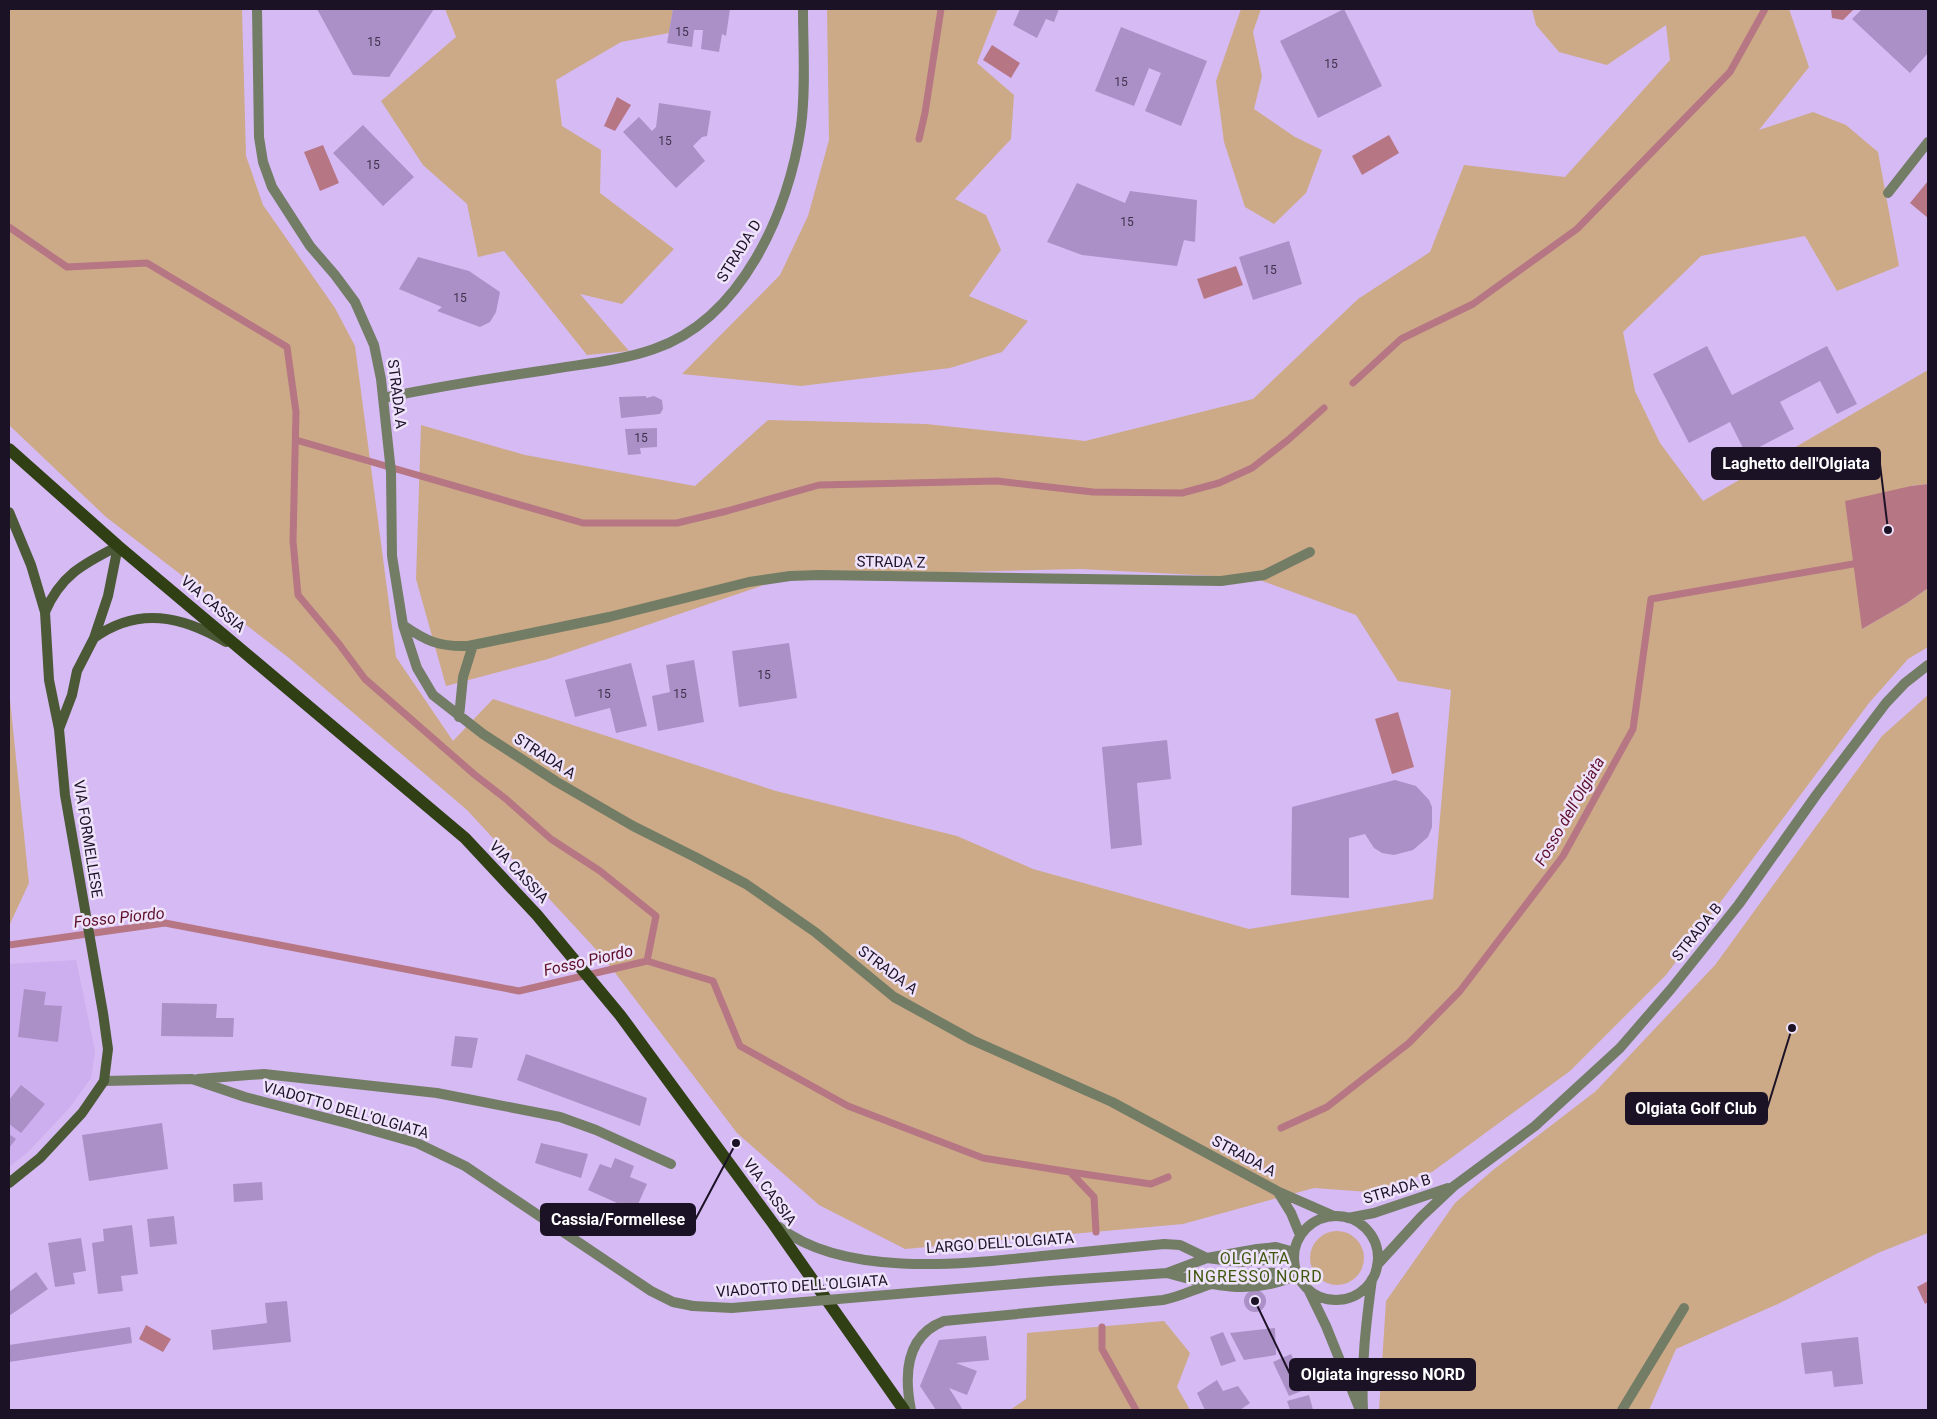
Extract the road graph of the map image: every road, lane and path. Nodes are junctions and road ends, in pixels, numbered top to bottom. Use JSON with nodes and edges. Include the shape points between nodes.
{"nodes":[{"id":1,"x":257,"y":9,"type":"edge"},
{"id":2,"x":803,"y":9,"type":"edge"},
{"id":3,"x":1928,"y":142,"type":"edge"},
{"id":4,"x":1888,"y":193,"type":"dead end"},
{"id":5,"x":382,"y":398,"type":"junction"},
{"id":6,"x":9,"y":449,"type":"edge"},
{"id":7,"x":9,"y":512,"type":"edge"},
{"id":8,"x":118,"y":546,"type":"junction"},
{"id":9,"x":1310,"y":552,"type":"dead end"},
{"id":10,"x":44,"y":612,"type":"junction"},
{"id":11,"x":403,"y":625,"type":"junction"},
{"id":12,"x":94,"y":638,"type":"junction"},
{"id":13,"x":473,"y":645,"type":"junction"},
{"id":14,"x":250,"y":656,"type":"junction"},
{"id":15,"x":1928,"y":665,"type":"edge"},
{"id":16,"x":460,"y":717,"type":"junction"},
{"id":17,"x":59,"y":729,"type":"junction"},
{"id":18,"x":192,"y":1079,"type":"junction"},
{"id":19,"x":104,"y":1081,"type":"junction"},
{"id":20,"x":671,"y":1164,"type":"dead end"},
{"id":21,"x":9,"y":1183,"type":"edge"},
{"id":22,"x":1454,"y":1186,"type":"junction"},
{"id":23,"x":1277,"y":1191,"type":"junction"},
{"id":24,"x":1334,"y":1216,"type":"junction"},
{"id":25,"x":1348,"y":1218,"type":"junction"},
{"id":26,"x":772,"y":1222,"type":"junction"},
{"id":27,"x":1300,"y":1235,"type":"junction"},
{"id":28,"x":1294,"y":1252,"type":"junction"},
{"id":29,"x":1207,"y":1258,"type":"junction"},
{"id":30,"x":1377,"y":1266,"type":"junction"},
{"id":31,"x":1167,"y":1273,"type":"junction"},
{"id":32,"x":1297,"y":1275,"type":"junction"},
{"id":33,"x":1372,"y":1279,"type":"junction"},
{"id":34,"x":1208,"y":1284,"type":"junction"},
{"id":35,"x":1309,"y":1291,"type":"junction"},
{"id":36,"x":1684,"y":1308,"type":"dead end"},
{"id":37,"x":904,"y":1410,"type":"edge"},
{"id":38,"x":911,"y":1410,"type":"edge"},
{"id":39,"x":1362,"y":1410,"type":"edge"},
{"id":40,"x":1622,"y":1410,"type":"edge"}],
"edges":[{"from":1,"to":5,"type":"street","name":"STRADA A","via":[[259,137],[263,162],[272,187],[310,246],[355,302],[376,351]]},
{"from":2,"to":5,"type":"street","name":"STRADA D","via":[[801,126],[780,209],[766,242],[747,271],[729,295],[702,321],[671,342],[622,357]]},
{"from":3,"to":4,"type":"street"},
{"from":5,"to":11,"type":"street","name":"STRADA A","via":[[391,472],[392,556]]},
{"from":6,"to":8,"type":"main road","name":"VIA CASSIA"},
{"from":7,"to":10,"type":"street","name":"VIA FORMELLESE","via":[[31,565]]},
{"from":8,"to":10,"type":"street","via":[[73,572],[52,595]]},
{"from":8,"to":12,"type":"street","via":[[112,582]]},
{"from":8,"to":14,"type":"main road","name":"VIA CASSIA"},
{"from":9,"to":13,"type":"street","name":"STRADA Z","via":[[1264,575],[1221,581],[819,575],[769,578],[609,617]]},
{"from":10,"to":17,"type":"street","name":"VIA FORMELLESE","via":[[48,680]]},
{"from":11,"to":13,"type":"street","name":"STRADA Z","via":[[426,640],[439,644]]},
{"from":11,"to":16,"type":"street","name":"STRADA A","via":[[424,682],[433,695]]},
{"from":12,"to":14,"type":"street","via":[[122,623],[142,618],[174,619],[212,634]]},
{"from":12,"to":17,"type":"street","via":[[78,671]]},
{"from":13,"to":16,"type":"street","via":[[463,677]]},
{"from":14,"to":26,"type":"main road","name":"VIA CASSIA","via":[[465,838],[564,946],[620,1015]]},
{"from":15,"to":22,"type":"street","name":"STRADA B","via":[[1886,703],[1739,904],[1620,1048],[1535,1126]]},
{"from":16,"to":23,"type":"street","name":"STRADA A","via":[[593,804],[746,884],[815,932],[894,997],[972,1040],[1112,1102]]},
{"from":17,"to":19,"type":"street","name":"VIA FORMELLESE","via":[[65,795],[108,1049]]},
{"from":18,"to":19,"type":"street","name":"VIADOTTO DELL'OLGIATA"},
{"from":18,"to":20,"type":"street","via":[[264,1074],[437,1093],[560,1117]]},
{"from":18,"to":31,"type":"street","name":"VIADOTTO DELL'OLGIATA","bridge":true,"via":[[245,1098],[416,1143],[465,1166],[651,1292],[673,1302],[693,1306],[732,1308]]},
{"from":19,"to":21,"type":"street","name":"VIA FORMELLESE","via":[[82,1113],[40,1158]]},
{"from":22,"to":25,"type":"street","name":"STRADA B","via":[[1374,1213]]},
{"from":22,"to":30,"type":"street","name":"STRADA B"},
{"from":23,"to":24,"type":"street","name":"STRADA A"},
{"from":23,"to":27,"type":"street","name":"STRADA A"},
{"from":24,"to":25,"type":"street"},
{"from":24,"to":27,"type":"street","via":[[1321,1219]]},
{"from":25,"to":30,"type":"street","via":[[1368,1231],[1378,1253]]},
{"from":26,"to":29,"type":"street","name":"LARGO DELL'OLGIATA","via":[[790,1236],[816,1249],[872,1260],[944,1264],[986,1262],[1173,1244]]},
{"from":26,"to":37,"type":"main road","name":"VIA CASSIA"},
{"from":27,"to":28,"type":"street"},
{"from":28,"to":29,"type":"street","name":"LARGO DELL'OLGIATA","via":[[1277,1259],[1239,1262]]},
{"from":28,"to":32,"type":"street"},
{"from":29,"to":31,"type":"street","name":"LARGO DELL'OLGIATA"},
{"from":30,"to":33,"type":"street"},
{"from":31,"to":34,"type":"street"},
{"from":32,"to":34,"type":"street","via":[[1280,1283],[1259,1286],[1238,1288]]},
{"from":32,"to":35,"type":"street"},
{"from":33,"to":35,"type":"street","via":[[1350,1298],[1322,1298]]},
{"from":33,"to":39,"type":"street","via":[[1364,1343]]},
{"from":34,"to":38,"type":"street","via":[[1179,1297],[1163,1300],[944,1321],[934,1325],[921,1336],[910,1357],[907,1377]]},
{"from":35,"to":39,"type":"street"},
{"from":36,"to":40,"type":"street"}]}
